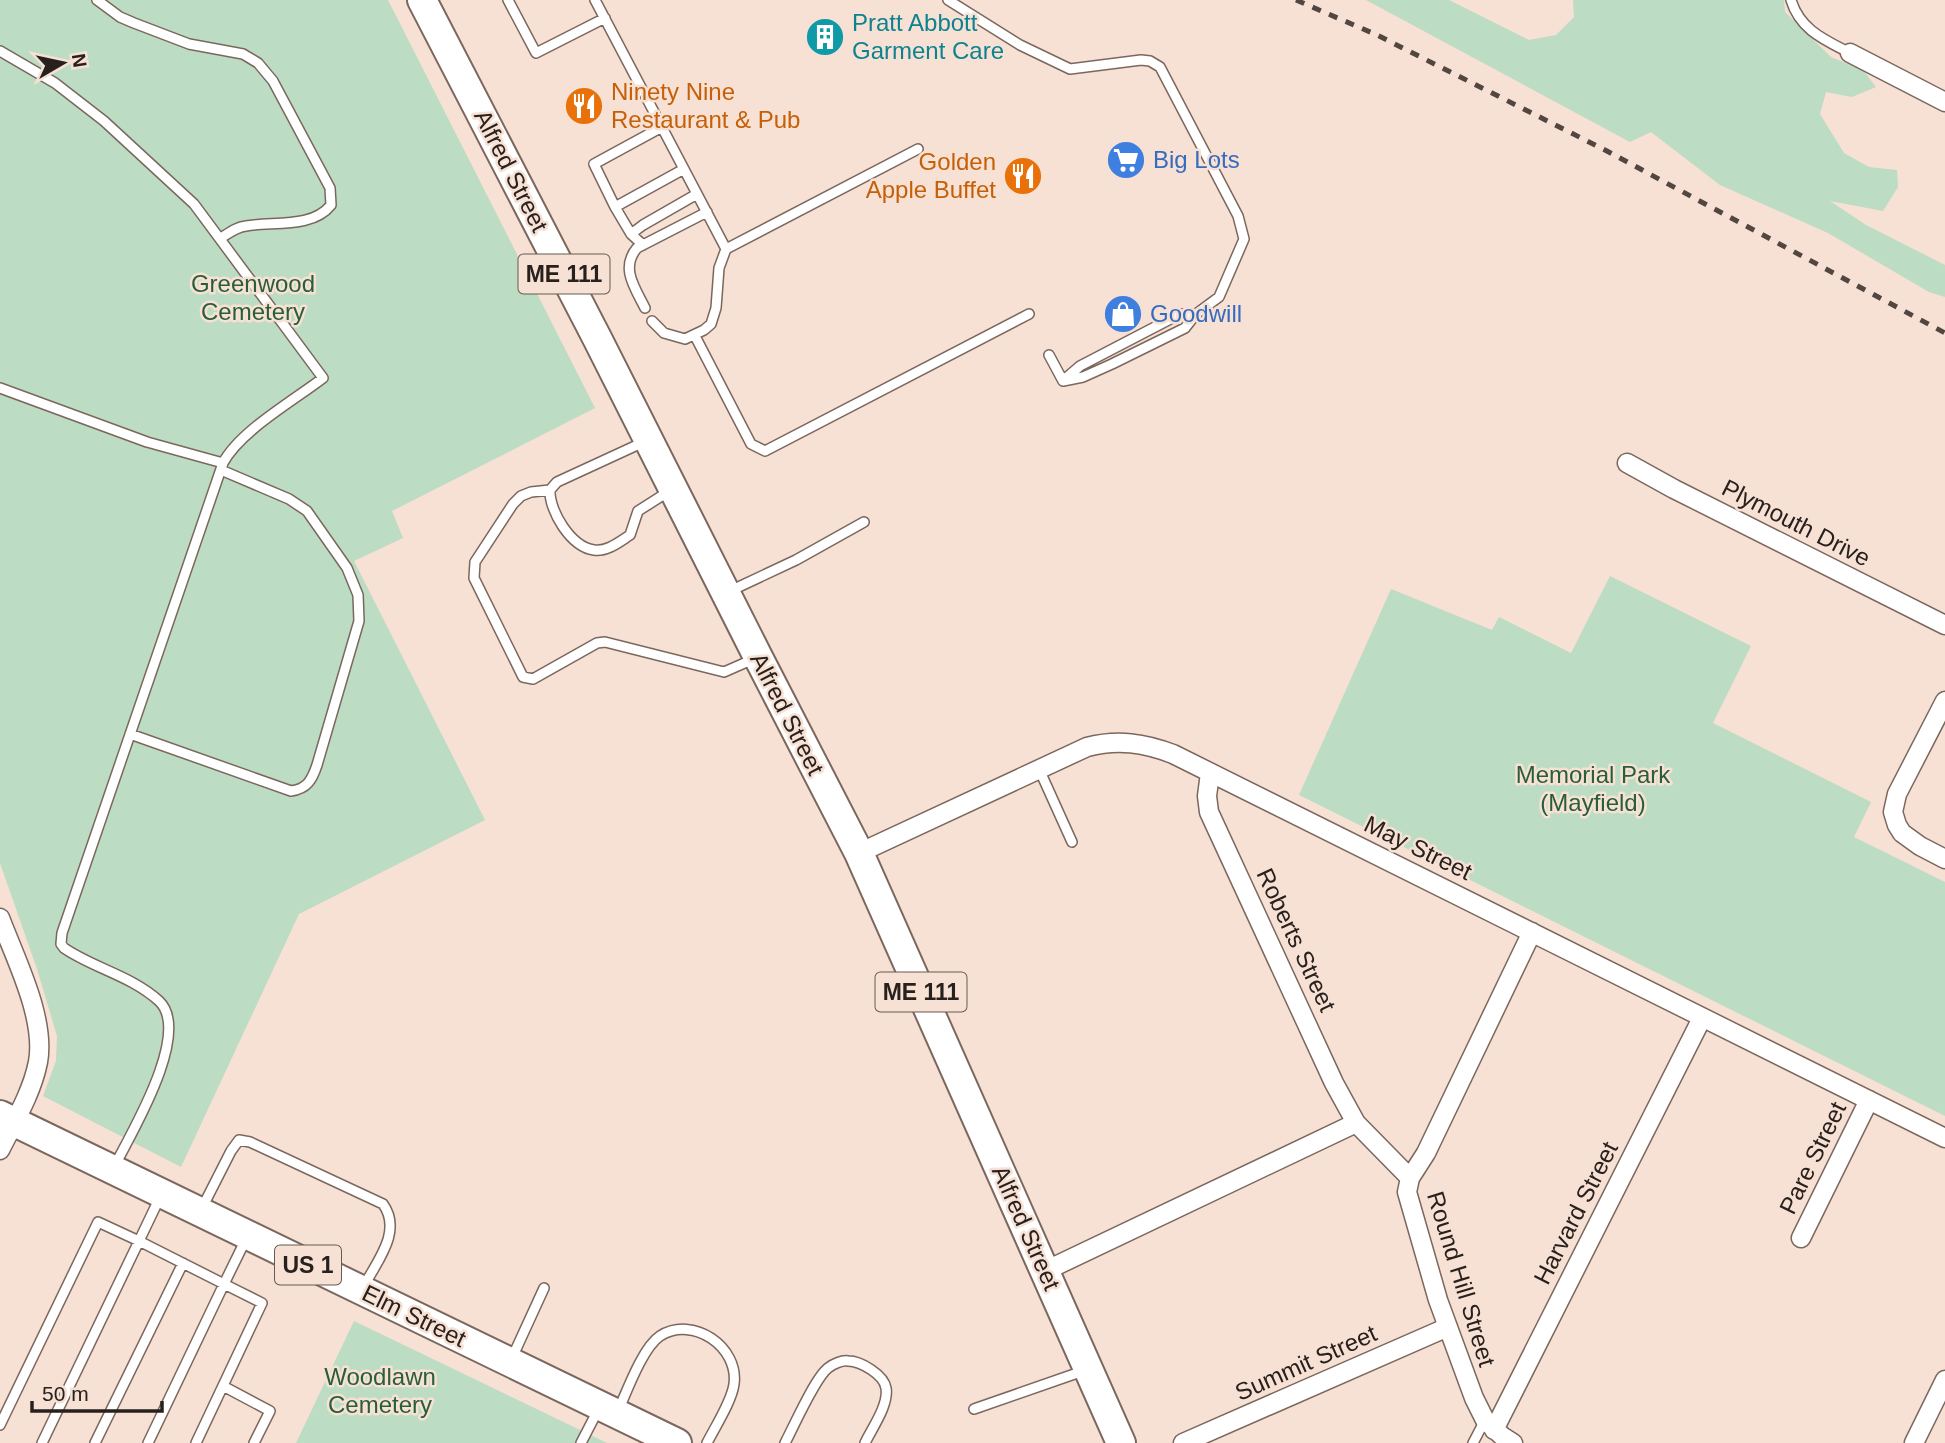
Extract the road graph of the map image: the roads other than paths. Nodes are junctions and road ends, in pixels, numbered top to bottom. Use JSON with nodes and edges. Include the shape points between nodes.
{"nodes":[{"id":1,"x":97,"y":0,"type":"edge"},
{"id":2,"x":422,"y":0,"type":"edge"},
{"id":3,"x":508,"y":0,"type":"edge"},
{"id":4,"x":596,"y":0,"type":"edge"},
{"id":5,"x":948,"y":0,"type":"edge"},
{"id":6,"x":1791,"y":0,"type":"edge"},
{"id":7,"x":605,"y":18,"type":"junction"},
{"id":8,"x":0,"y":51,"type":"edge"},
{"id":9,"x":1850,"y":53,"type":"joint"},
{"id":10,"x":1945,"y":102,"type":"edge"},
{"id":11,"x":662,"y":127,"type":"junction"},
{"id":12,"x":918,"y":149,"type":"dead end"},
{"id":13,"x":684,"y":170,"type":"junction"},
{"id":14,"x":697,"y":194,"type":"junction"},
{"id":15,"x":615,"y":206,"type":"junction"},
{"id":16,"x":706,"y":212,"type":"junction"},
{"id":17,"x":631,"y":234,"type":"junction"},
{"id":18,"x":221,"y":238,"type":"junction"},
{"id":19,"x":640,"y":247,"type":"junction"},
{"id":20,"x":726,"y":249,"type":"junction"},
{"id":21,"x":648,"y":306,"type":"dead end"},
{"id":22,"x":1028,"y":314,"type":"dead end"},
{"id":23,"x":655,"y":320,"type":"dead end"},
{"id":24,"x":695,"y":336,"type":"junction"},
{"id":25,"x":1049,"y":355,"type":"dead end"},
{"id":26,"x":0,"y":388,"type":"edge"},
{"id":27,"x":648,"y":441,"type":"junction"},
{"id":28,"x":1627,"y":463,"type":"dead end"},
{"id":29,"x":222,"y":467,"type":"junction"},
{"id":30,"x":673,"y":489,"type":"junction"},
{"id":31,"x":550,"y":490,"type":"junction"},
{"id":32,"x":864,"y":522,"type":"dead end"},
{"id":33,"x":726,"y":594,"type":"junction"},
{"id":34,"x":1945,"y":625,"type":"edge"},
{"id":35,"x":758,"y":657,"type":"junction"},
{"id":36,"x":1945,"y":701,"type":"edge"},
{"id":37,"x":130,"y":734,"type":"junction"},
{"id":38,"x":1039,"y":769,"type":"junction"},
{"id":39,"x":1210,"y":773,"type":"junction"},
{"id":40,"x":1072,"y":842,"type":"dead end"},
{"id":41,"x":859,"y":853,"type":"junction"},
{"id":42,"x":1945,"y":859,"type":"edge"},
{"id":43,"x":0,"y":918,"type":"edge"},
{"id":44,"x":1532,"y":932,"type":"junction"},
{"id":45,"x":1702,"y":1018,"type":"junction"},
{"id":46,"x":1869,"y":1100,"type":"junction"},
{"id":47,"x":7,"y":1119,"type":"edge"},
{"id":48,"x":1356,"y":1123,"type":"junction"},
{"id":49,"x":1945,"y":1138,"type":"edge"},
{"id":50,"x":0,"y":1150,"type":"edge"},
{"id":51,"x":113,"y":1170,"type":"junction"},
{"id":52,"x":1410,"y":1178,"type":"junction"},
{"id":53,"x":162,"y":1194,"type":"junction"},
{"id":54,"x":200,"y":1213,"type":"junction"},
{"id":55,"x":247,"y":1236,"type":"junction"},
{"id":56,"x":1801,"y":1238,"type":"dead end"},
{"id":57,"x":139,"y":1241,"type":"junction"},
{"id":58,"x":183,"y":1263,"type":"junction"},
{"id":59,"x":1045,"y":1271,"type":"junction"},
{"id":60,"x":224,"y":1284,"type":"junction"},
{"id":61,"x":544,"y":1289,"type":"dead end"},
{"id":62,"x":361,"y":1291,"type":"junction"},
{"id":63,"x":1448,"y":1327,"type":"junction"},
{"id":64,"x":510,"y":1363,"type":"junction"},
{"id":65,"x":1088,"y":1369,"type":"junction"},
{"id":66,"x":1945,"y":1380,"type":"edge"},
{"id":67,"x":223,"y":1386,"type":"junction"},
{"id":68,"x":974,"y":1409,"type":"dead end"},
{"id":69,"x":608,"y":1410,"type":"junction"},
{"id":70,"x":0,"y":1425,"type":"edge"},
{"id":71,"x":1490,"y":1425,"type":"junction"},
{"id":72,"x":42,"y":1443,"type":"edge"},
{"id":73,"x":94,"y":1443,"type":"edge"},
{"id":74,"x":148,"y":1443,"type":"edge"},
{"id":75,"x":196,"y":1443,"type":"edge"},
{"id":76,"x":254,"y":1443,"type":"edge"},
{"id":77,"x":581,"y":1443,"type":"edge"},
{"id":78,"x":677,"y":1443,"type":"edge"},
{"id":79,"x":707,"y":1443,"type":"edge"},
{"id":80,"x":785,"y":1443,"type":"edge"},
{"id":81,"x":865,"y":1443,"type":"edge"},
{"id":82,"x":1121,"y":1443,"type":"edge"},
{"id":83,"x":1183,"y":1443,"type":"edge"},
{"id":84,"x":1473,"y":1443,"type":"edge"},
{"id":85,"x":1513,"y":1443,"type":"edge"},
{"id":86,"x":1914,"y":1443,"type":"edge"}],
"edges":[{"from":1,"to":18,"type":"lane","via":[[134,23],[189,44],[243,54],[258,63],[273,81],[330,188],[331,205],[323,213],[291,222],[246,226]]},
{"from":2,"to":27,"type":"main road","name":"Alfred Street","number":"ME 111"},
{"from":3,"to":7,"type":"lane","via":[[536,53]]},
{"from":4,"to":7,"type":"lane"},
{"from":5,"to":25,"type":"lane","via":[[1020,45],[1070,69],[1141,60],[1160,67],[1238,215],[1244,239],[1219,297],[1196,314],[1180,314],[1080,366],[1063,381]]},
{"from":6,"to":9,"type":"lane","via":[[1806,27]]},
{"from":7,"to":11,"type":"lane"},
{"from":8,"to":18,"type":"lane","via":[[55,83],[104,121],[194,204]]},
{"from":9,"to":10,"type":"street"},
{"from":11,"to":13,"type":"lane"},
{"from":11,"to":15,"type":"lane","via":[[593,164]]},
{"from":12,"to":20,"type":"lane"},
{"from":13,"to":14,"type":"lane"},
{"from":13,"to":15,"type":"lane"},
{"from":14,"to":16,"type":"lane"},
{"from":14,"to":17,"type":"lane"},
{"from":15,"to":17,"type":"lane"},
{"from":16,"to":19,"type":"lane"},
{"from":16,"to":20,"type":"lane"},
{"from":17,"to":19,"type":"lane"},
{"from":18,"to":29,"type":"lane","via":[[323,378],[240,439]]},
{"from":19,"to":21,"type":"lane","via":[[634,265]]},
{"from":20,"to":24,"type":"lane","via":[[719,268],[715,314],[711,324]]},
{"from":22,"to":24,"type":"lane","via":[[765,451],[751,444]]},
{"from":23,"to":24,"type":"lane","via":[[659,331],[673,337]]},
{"from":26,"to":29,"type":"lane"},
{"from":27,"to":30,"type":"main road","name":"Alfred Street","number":"ME 111"},
{"from":27,"to":31,"type":"lane","via":[[557,482]]},
{"from":28,"to":34,"type":"street","name":"Plymouth Drive"},
{"from":29,"to":37,"type":"lane"},
{"from":29,"to":37,"type":"lane","via":[[307,511],[347,568],[358,595],[359,621],[317,765],[309,783],[291,791]]},
{"from":30,"to":31,"type":"lane","via":[[638,511],[630,535],[599,550],[569,536],[550,503]]},
{"from":30,"to":33,"type":"main road","name":"Alfred Street","number":"ME 111"},
{"from":31,"to":35,"type":"lane","via":[[527,493],[513,503],[473,570],[523,677],[533,679],[605,642],[724,672]]},
{"from":32,"to":33,"type":"lane"},
{"from":33,"to":35,"type":"main road","name":"Alfred Street","number":"ME 111"},
{"from":35,"to":41,"type":"main road","name":"Alfred Street","number":"ME 111"},
{"from":36,"to":42,"type":"street","via":[[1894,805],[1902,833]]},
{"from":37,"to":51,"type":"lane","via":[[61,940],[64,948],[141,988],[168,1013],[166,1054]]},
{"from":38,"to":39,"type":"street","name":"May Street","via":[[1087,747],[1122,741],[1158,748]]},
{"from":38,"to":40,"type":"lane"},
{"from":38,"to":41,"type":"street","name":"May Street"},
{"from":39,"to":44,"type":"street","name":"May Street"},
{"from":39,"to":48,"type":"street","name":"Roberts Street","via":[[1209,812]]},
{"from":41,"to":59,"type":"main road","name":"Alfred Street","number":"ME 111"},
{"from":43,"to":47,"type":"street","via":[[39,1036],[34,1073]]},
{"from":44,"to":45,"type":"street","name":"May Street"},
{"from":44,"to":52,"type":"street","name":"Round Hill Street"},
{"from":45,"to":46,"type":"street","name":"May Street"},
{"from":45,"to":71,"type":"street","name":"Harvard Street"},
{"from":46,"to":49,"type":"street","name":"May Street"},
{"from":46,"to":56,"type":"street","name":"Pare Street"},
{"from":47,"to":50,"type":"street"},
{"from":47,"to":51,"type":"main road","name":"Elm Street","number":"US 1"},
{"from":48,"to":52,"type":"street","name":"Roberts Street"},
{"from":48,"to":59,"type":"street"},
{"from":51,"to":53,"type":"main road","name":"Elm Street","number":"US 1"},
{"from":52,"to":63,"type":"street","name":"Round Hill Street","via":[[1410,1207]]},
{"from":53,"to":54,"type":"main road","name":"Elm Street","number":"US 1"},
{"from":53,"to":57,"type":"lane"},
{"from":54,"to":55,"type":"main road","name":"Elm Street","number":"US 1"},
{"from":54,"to":62,"type":"lane","via":[[239,1140],[383,1204],[391,1215],[391,1235]]},
{"from":55,"to":60,"type":"lane"},
{"from":55,"to":62,"type":"main road","name":"Elm Street","number":"US 1"},
{"from":57,"to":58,"type":"lane"},
{"from":57,"to":70,"type":"lane","via":[[98,1222]]},
{"from":57,"to":72,"type":"lane"},
{"from":58,"to":60,"type":"lane"},
{"from":58,"to":73,"type":"lane"},
{"from":59,"to":65,"type":"main road","name":"Alfred Street","number":"ME 111"},
{"from":60,"to":67,"type":"lane","via":[[262,1303]]},
{"from":60,"to":74,"type":"lane"},
{"from":61,"to":64,"type":"lane"},
{"from":62,"to":64,"type":"main road","name":"Elm Street","number":"US 1"},
{"from":63,"to":71,"type":"street","name":"Round Hill Street","via":[[1474,1398]]},
{"from":63,"to":83,"type":"street","name":"Summit Street"},
{"from":64,"to":69,"type":"main road","name":"Elm Street","number":"US 1"},
{"from":65,"to":68,"type":"lane"},
{"from":65,"to":82,"type":"main road","name":"Alfred Street","number":"ME 111"},
{"from":66,"to":86,"type":"street"},
{"from":67,"to":75,"type":"lane"},
{"from":67,"to":76,"type":"lane","via":[[270,1411]]},
{"from":69,"to":77,"type":"lane"},
{"from":69,"to":78,"type":"main road","name":"Elm Street","number":"US 1"},
{"from":69,"to":79,"type":"lane","via":[[659,1336],[684,1329],[702,1333],[726,1350],[735,1370],[733,1390]]},
{"from":71,"to":84,"type":"lane"},
{"from":71,"to":85,"type":"street"},
{"from":80,"to":81,"type":"lane","via":[[824,1372],[848,1361],[876,1373],[886,1388]]}]}
